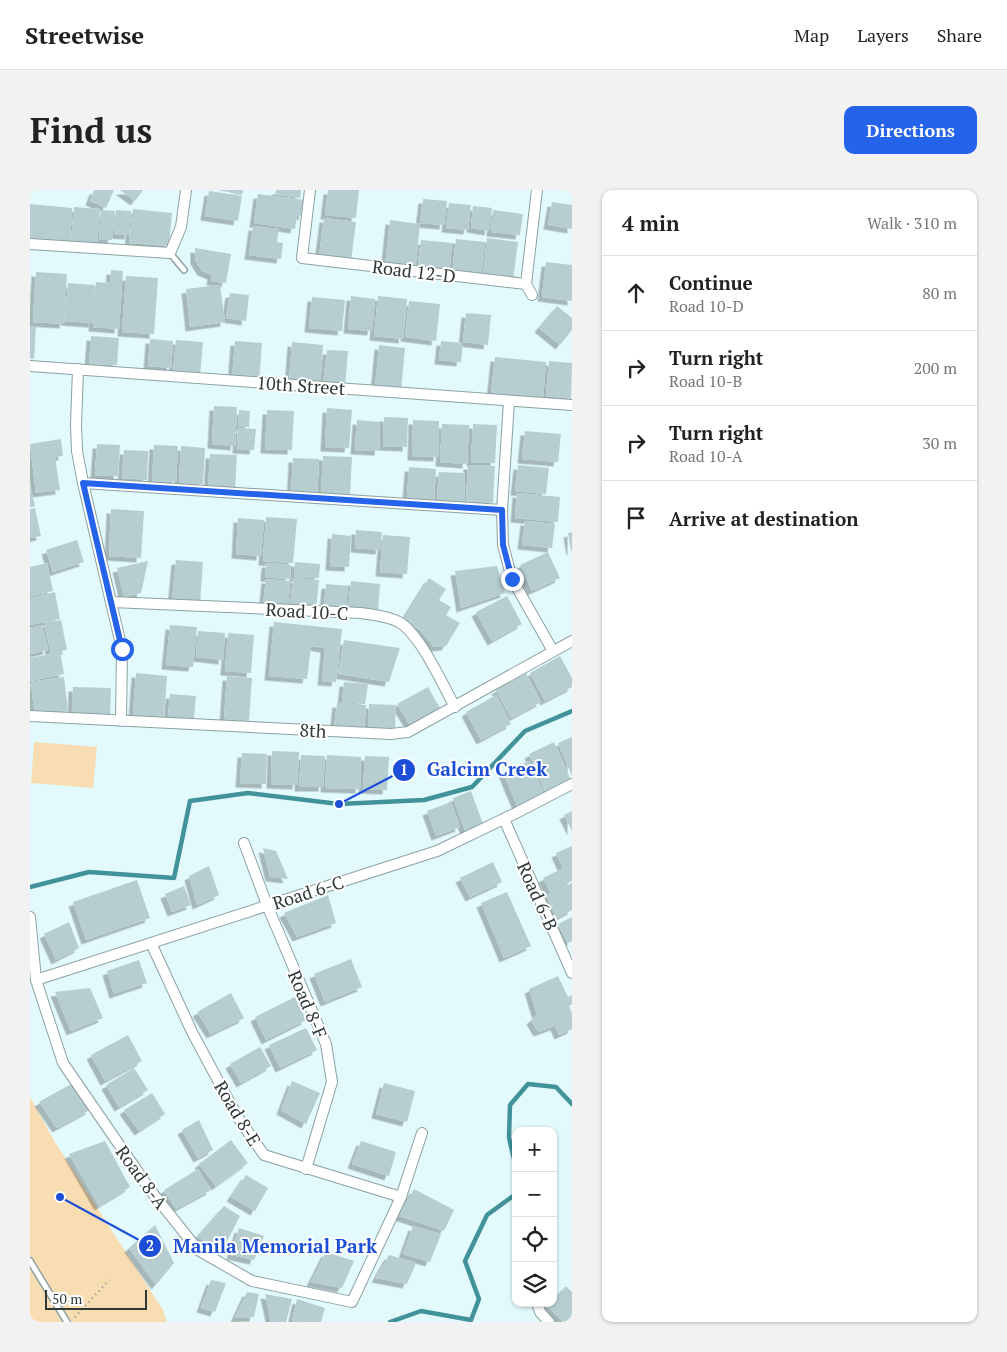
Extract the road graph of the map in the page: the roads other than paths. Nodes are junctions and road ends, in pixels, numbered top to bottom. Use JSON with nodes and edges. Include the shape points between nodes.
{"nodes":[{"id":1,"x":186,"y":190,"type":"edge"},
{"id":2,"x":310,"y":190,"type":"edge"},
{"id":3,"x":537,"y":190,"type":"edge"},
{"id":4,"x":30,"y":244,"type":"edge"},
{"id":5,"x":170,"y":253,"type":"junction"},
{"id":6,"x":184,"y":270,"type":"dead end"},
{"id":7,"x":526,"y":284,"type":"junction"},
{"id":8,"x":532,"y":295,"type":"dead end"},
{"id":9,"x":30,"y":366,"type":"edge"},
{"id":10,"x":78,"y":369,"type":"junction"},
{"id":11,"x":509,"y":401,"type":"junction"},
{"id":12,"x":572,"y":405,"type":"edge"},
{"id":13,"x":83,"y":483,"type":"junction"},
{"id":14,"x":502,"y":510,"type":"junction"},
{"id":15,"x":112,"y":602,"type":"junction"},
{"id":16,"x":572,"y":641,"type":"edge"},
{"id":17,"x":553,"y":651,"type":"junction"},
{"id":18,"x":455,"y":707,"type":"junction"},
{"id":19,"x":30,"y":716,"type":"edge"},
{"id":20,"x":121,"y":721,"type":"junction"},
{"id":21,"x":572,"y":784,"type":"edge"},
{"id":22,"x":504,"y":819,"type":"junction"},
{"id":23,"x":244,"y":843,"type":"dead end"},
{"id":24,"x":267,"y":905,"type":"junction"},
{"id":25,"x":30,"y":917,"type":"edge"},
{"id":26,"x":151,"y":943,"type":"junction"},
{"id":27,"x":572,"y":973,"type":"edge"},
{"id":28,"x":36,"y":980,"type":"junction"},
{"id":29,"x":422,"y":1133,"type":"dead end"},
{"id":30,"x":306,"y":1169,"type":"junction"},
{"id":31,"x":401,"y":1197,"type":"junction"},
{"id":32,"x":30,"y":1261,"type":"edge"},
{"id":33,"x":538,"y":1307,"type":"edge"},
{"id":34,"x":68,"y":1322,"type":"edge"},
{"id":35,"x":549,"y":1322,"type":"edge"}],
"edges":[{"from":1,"to":5,"type":"street","via":[[181,228]]},
{"from":2,"to":7,"type":"street","name":"Road 12-D","via":[[302,258]]},
{"from":3,"to":7,"type":"street"},
{"from":4,"to":5,"type":"street"},
{"from":5,"to":6,"type":"lane"},
{"from":7,"to":8,"type":"street"},
{"from":9,"to":10,"type":"street","name":"10th Street"},
{"from":10,"to":11,"type":"street","name":"10th Street"},
{"from":10,"to":13,"type":"street","via":[[77,451]]},
{"from":11,"to":12,"type":"street","name":"10th Street"},
{"from":11,"to":14,"type":"street"},
{"from":13,"to":14,"type":"street"},
{"from":13,"to":15,"type":"street"},
{"from":14,"to":17,"type":"street","via":[[503,545],[512,579]]},
{"from":15,"to":18,"type":"street","name":"Road 10-C","via":[[382,616],[400,623],[420,643]]},
{"from":15,"to":20,"type":"street","via":[[122,649]]},
{"from":16,"to":17,"type":"street","name":"8th"},
{"from":17,"to":18,"type":"street","name":"8th"},
{"from":18,"to":20,"type":"street","name":"8th","via":[[408,732],[391,734]]},
{"from":19,"to":20,"type":"street","name":"8th"},
{"from":21,"to":22,"type":"street","name":"Road 6-C"},
{"from":22,"to":24,"type":"street","name":"Road 6-C","via":[[437,851]]},
{"from":22,"to":27,"type":"street","name":"Road 6-B"},
{"from":23,"to":24,"type":"street","name":"Road 8-F"},
{"from":24,"to":26,"type":"street","name":"Road 6-C"},
{"from":24,"to":30,"type":"street","name":"Road 8-F","via":[[326,1044],[332,1082]]},
{"from":25,"to":28,"type":"street","name":"Road 8-A"},
{"from":26,"to":28,"type":"street","name":"Road 6-C"},
{"from":26,"to":30,"type":"street","name":"Road 8-E","via":[[192,1032],[237,1116],[264,1155]]},
{"from":28,"to":31,"type":"street","name":"Road 8-A","via":[[63,1063],[151,1191],[198,1250],[252,1281],[352,1302]]},
{"from":29,"to":31,"type":"street","name":"Road 8-A"},
{"from":30,"to":31,"type":"street","name":"Road 8-E"},
{"from":32,"to":34,"type":"lane"},
{"from":33,"to":35,"type":"street"}]}
